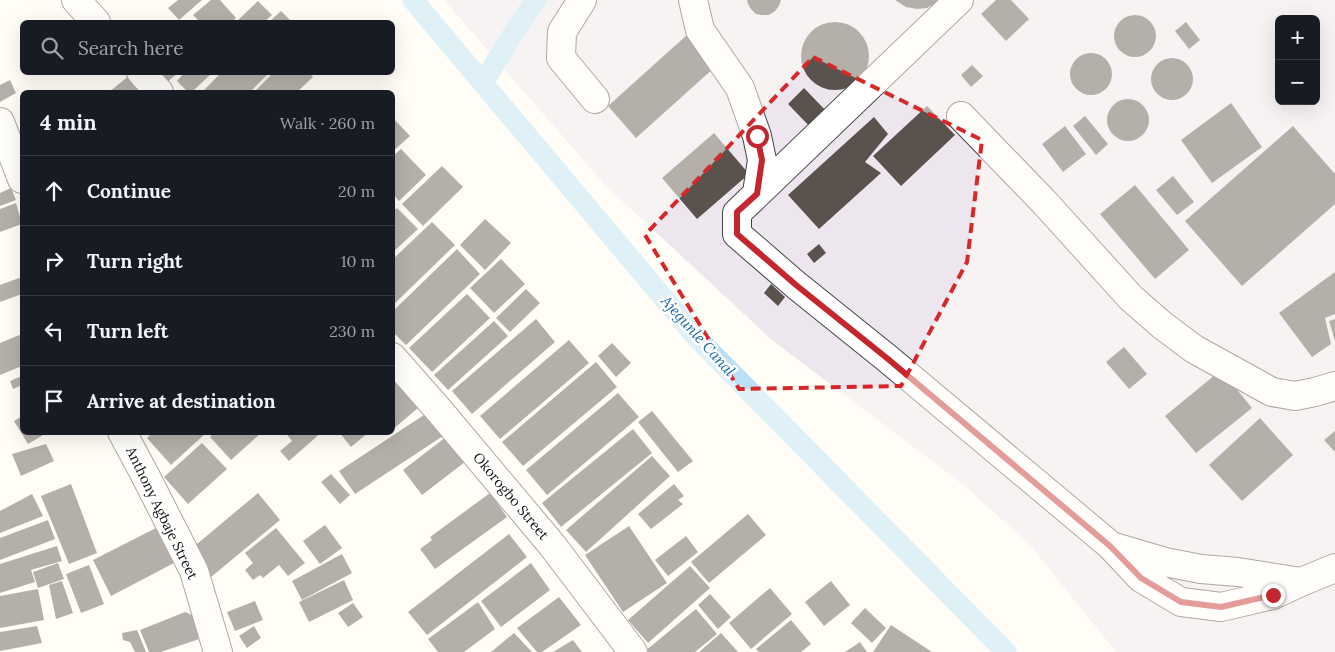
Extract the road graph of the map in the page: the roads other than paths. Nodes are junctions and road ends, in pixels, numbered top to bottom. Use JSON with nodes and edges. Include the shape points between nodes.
{"nodes":[{"id":1,"x":76,"y":0,"type":"edge"},
{"id":2,"x":582,"y":0,"type":"edge"},
{"id":3,"x":693,"y":0,"type":"edge"},
{"id":4,"x":959,"y":0,"type":"edge"},
{"id":5,"x":94,"y":20,"type":"edge"},
{"id":6,"x":144,"y":75,"type":"edge"},
{"id":7,"x":157,"y":90,"type":"edge"},
{"id":8,"x":595,"y":99,"type":"dead end"},
{"id":9,"x":961,"y":116,"type":"dead end"},
{"id":10,"x":0,"y":122,"type":"edge"},
{"id":11,"x":20,"y":174,"type":"edge"},
{"id":12,"x":757,"y":194,"type":"junction"},
{"id":13,"x":395,"y":360,"type":"edge"},
{"id":14,"x":1335,"y":386,"type":"edge"},
{"id":15,"x":124,"y":435,"type":"edge"},
{"id":16,"x":1110,"y":546,"type":"junction"},
{"id":17,"x":1335,"y":568,"type":"edge"},
{"id":18,"x":1301,"y":582,"type":"junction"},
{"id":19,"x":622,"y":648,"type":"edge"},
{"id":20,"x":218,"y":652,"type":"edge"}],
"edges":[{"from":1,"to":5,"type":"street"},
{"from":2,"to":8,"type":"street","via":[[562,32],[561,58]]},
{"from":3,"to":12,"type":"street","via":[[700,30],[740,88],[757,136],[762,160]]},
{"from":4,"to":12,"type":"street"},
{"from":6,"to":7,"type":"street"},
{"from":9,"to":14,"type":"street","via":[[1132,298],[1194,349],[1272,392],[1295,396]]},
{"from":10,"to":11,"type":"street"},
{"from":12,"to":16,"type":"street","via":[[737,212],[737,234]]},
{"from":13,"to":19,"type":"street","name":"Okorogbo Street","via":[[552,545]]},
{"from":15,"to":20,"type":"street","name":"Anthony Agbaje Street","via":[[194,571]]},
{"from":16,"to":18,"type":"street","via":[[1201,569]]},
{"from":16,"to":18,"type":"street","via":[[1141,578],[1181,602],[1221,607],[1273,595]]},
{"from":17,"to":18,"type":"street"}]}
